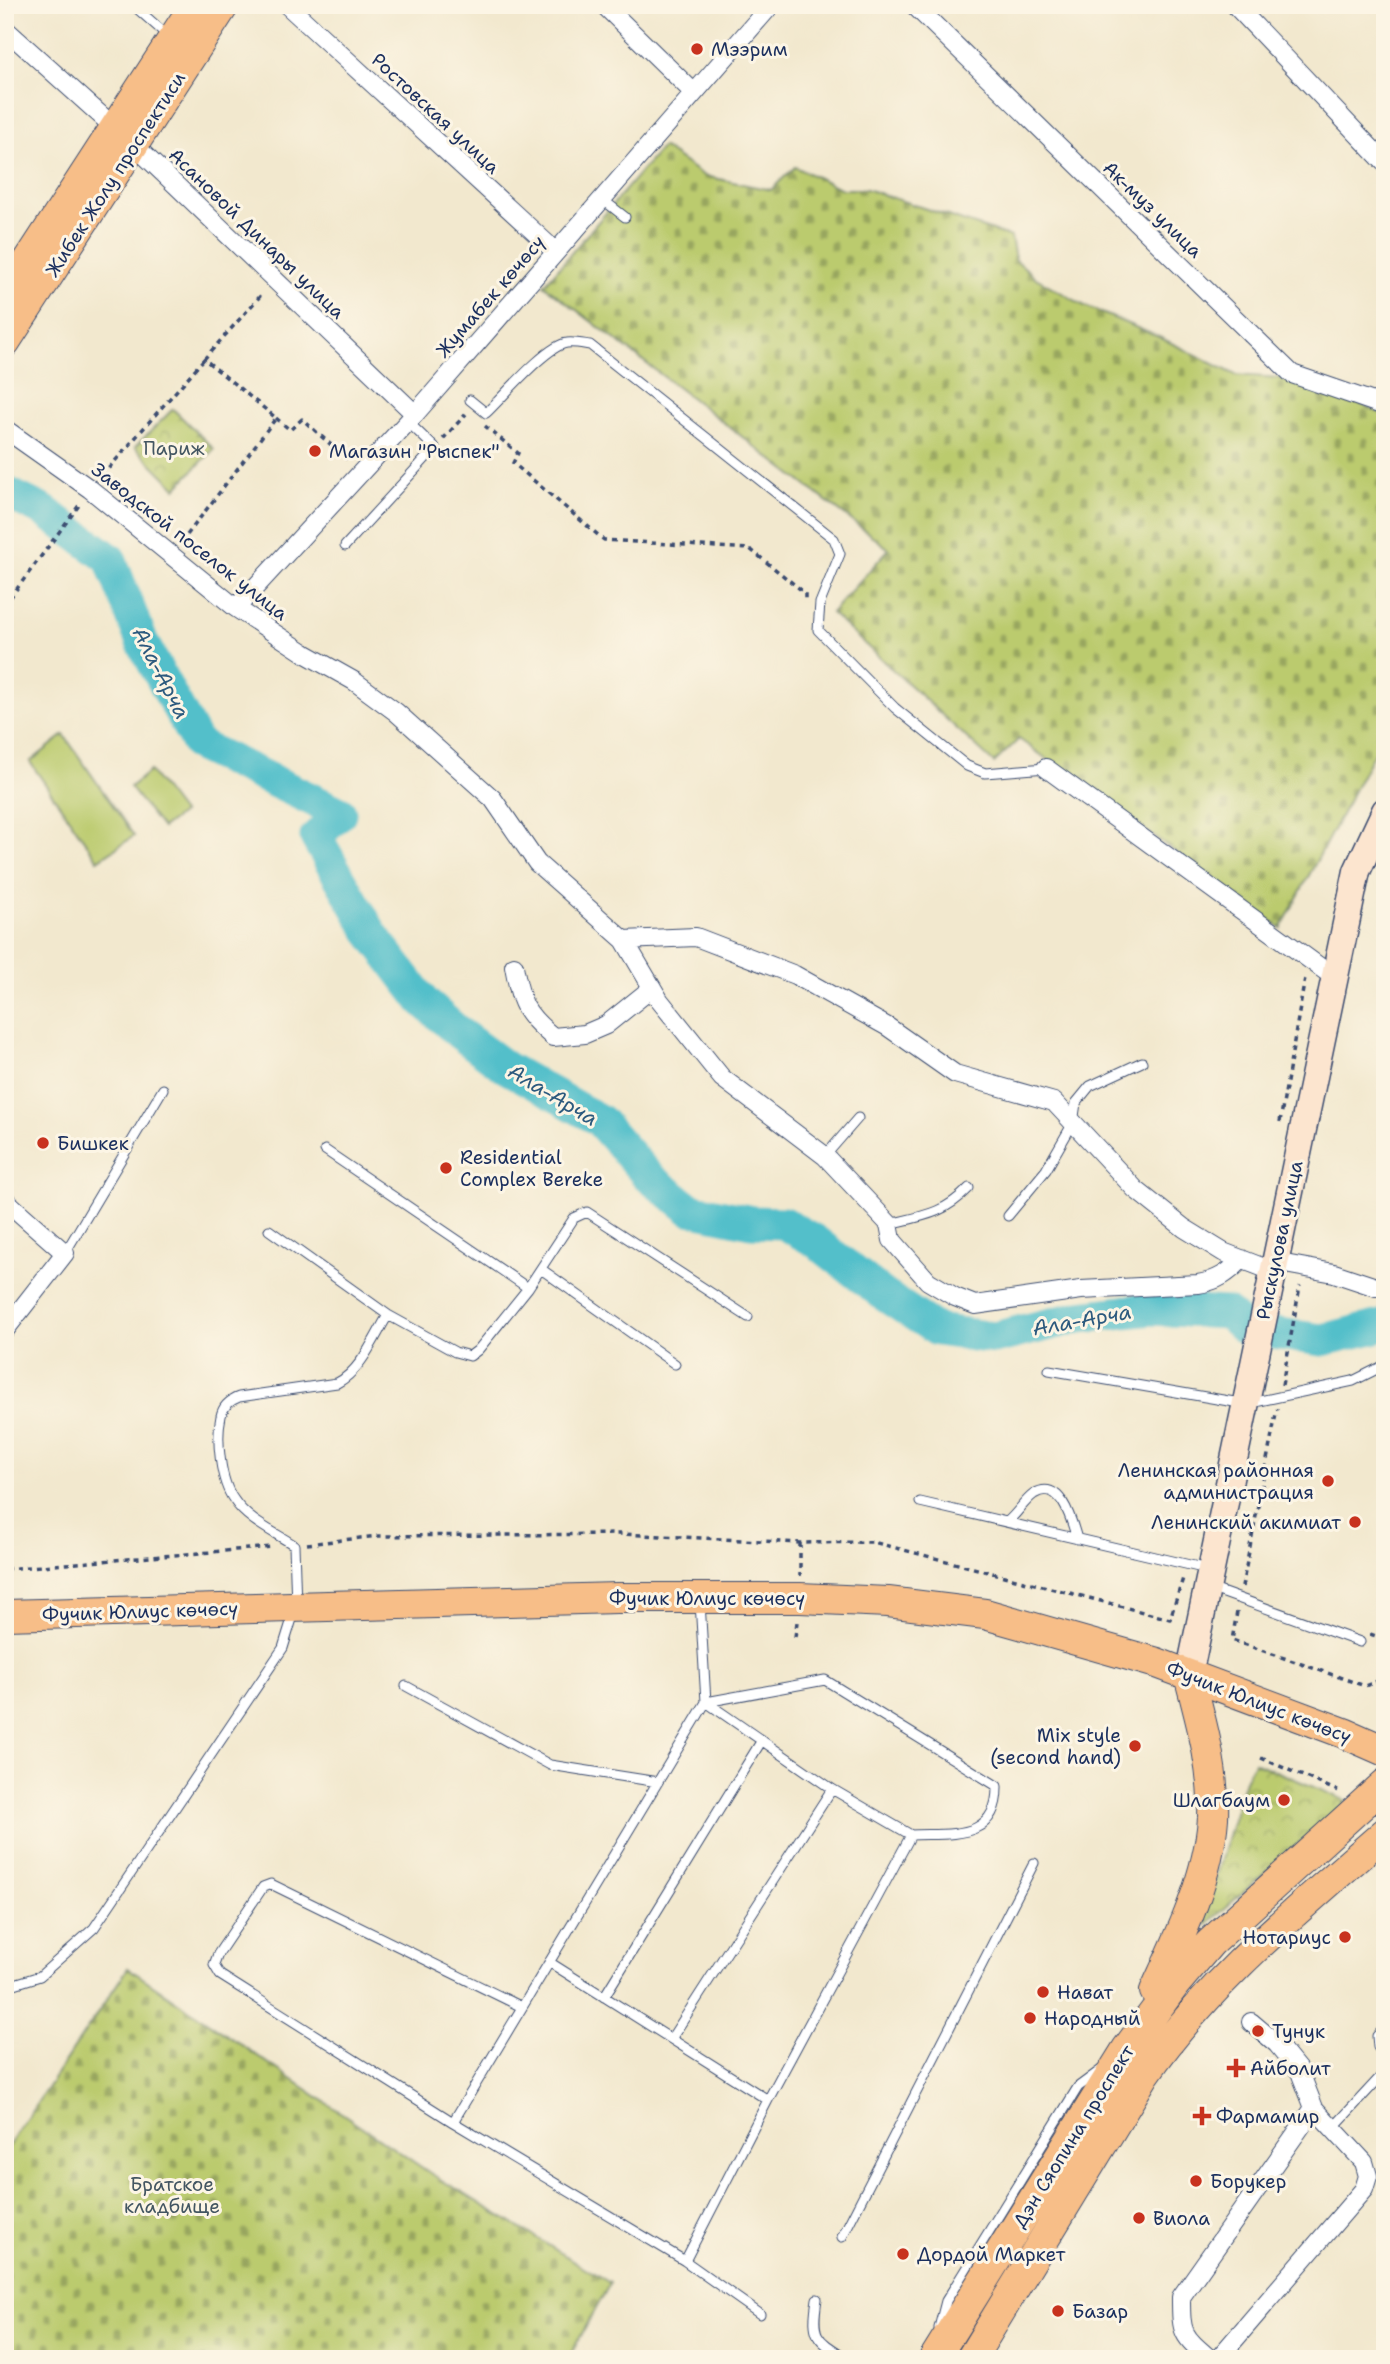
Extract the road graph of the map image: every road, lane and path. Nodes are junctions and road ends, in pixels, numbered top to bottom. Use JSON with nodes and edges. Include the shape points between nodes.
{"nodes":[{"id":1,"x":133,"y":5,"type":"edge"},
{"id":2,"x":195,"y":5,"type":"edge"},
{"id":3,"x":224,"y":5,"type":"edge"},
{"id":4,"x":288,"y":5,"type":"edge"},
{"id":5,"x":604,"y":5,"type":"edge"},
{"id":6,"x":771,"y":5,"type":"edge"},
{"id":7,"x":914,"y":5,"type":"edge"},
{"id":8,"x":1235,"y":5,"type":"edge"},
{"id":9,"x":5,"y":29,"type":"edge"},
{"id":10,"x":172,"y":40,"type":"junction"},
{"id":11,"x":694,"y":93,"type":"junction"},
{"id":12,"x":125,"y":136,"type":"junction"},
{"id":13,"x":1385,"y":163,"type":"edge"},
{"id":14,"x":602,"y":199,"type":"junction"},
{"id":15,"x":625,"y":216,"type":"dead end"},
{"id":16,"x":556,"y":252,"type":"junction"},
{"id":17,"x":275,"y":280,"type":"junction"},
{"id":18,"x":5,"y":297,"type":"edge"},
{"id":19,"x":5,"y":342,"type":"edge"},
{"id":20,"x":470,"y":400,"type":"dead end"},
{"id":21,"x":1385,"y":406,"type":"edge"},
{"id":22,"x":468,"y":412,"type":"dead end"},
{"id":23,"x":276,"y":418,"type":"junction"},
{"id":24,"x":412,"y":418,"type":"junction"},
{"id":25,"x":478,"y":420,"type":"dead end"},
{"id":26,"x":5,"y":429,"type":"edge"},
{"id":27,"x":443,"y":439,"type":"dead end"},
{"id":28,"x":362,"y":471,"type":"junction"},
{"id":29,"x":345,"y":545,"type":"dead end"},
{"id":30,"x":172,"y":555,"type":"junction"},
{"id":31,"x":236,"y":608,"type":"junction"},
{"id":32,"x":805,"y":612,"type":"dead end"},
{"id":33,"x":1046,"y":768,"type":"joint"},
{"id":34,"x":1385,"y":811,"type":"edge"},
{"id":35,"x":624,"y":940,"type":"junction"},
{"id":36,"x":1308,"y":957,"type":"junction"},
{"id":37,"x":513,"y":966,"type":"dead end"},
{"id":38,"x":1335,"y":978,"type":"junction"},
{"id":39,"x":652,"y":988,"type":"junction"},
{"id":40,"x":1142,"y":1062,"type":"dead end"},
{"id":41,"x":163,"y":1089,"type":"dead end"},
{"id":42,"x":858,"y":1118,"type":"dead end"},
{"id":43,"x":1073,"y":1123,"type":"junction"},
{"id":44,"x":1279,"y":1125,"type":"dead end"},
{"id":45,"x":325,"y":1150,"type":"dead end"},
{"id":46,"x":825,"y":1156,"type":"junction"},
{"id":47,"x":969,"y":1188,"type":"dead end"},
{"id":48,"x":5,"y":1200,"type":"edge"},
{"id":49,"x":1008,"y":1216,"type":"dead end"},
{"id":50,"x":889,"y":1224,"type":"junction"},
{"id":51,"x":269,"y":1230,"type":"dead end"},
{"id":52,"x":65,"y":1253,"type":"junction"},
{"id":53,"x":1242,"y":1259,"type":"junction"},
{"id":54,"x":541,"y":1269,"type":"junction"},
{"id":55,"x":1272,"y":1274,"type":"junction"},
{"id":56,"x":1301,"y":1281,"type":"dead end"},
{"id":57,"x":1385,"y":1286,"type":"edge"},
{"id":58,"x":528,"y":1287,"type":"junction"},
{"id":59,"x":388,"y":1315,"type":"junction"},
{"id":60,"x":748,"y":1317,"type":"dead end"},
{"id":61,"x":5,"y":1330,"type":"edge"},
{"id":62,"x":675,"y":1364,"type":"dead end"},
{"id":63,"x":1385,"y":1365,"type":"edge"},
{"id":64,"x":1049,"y":1370,"type":"dead end"},
{"id":65,"x":1279,"y":1397,"type":"junction"},
{"id":66,"x":1245,"y":1404,"type":"junction"},
{"id":67,"x":920,"y":1502,"type":"dead end"},
{"id":68,"x":1007,"y":1522,"type":"junction"},
{"id":69,"x":1077,"y":1539,"type":"junction"},
{"id":70,"x":294,"y":1545,"type":"junction"},
{"id":71,"x":5,"y":1569,"type":"edge"},
{"id":72,"x":1210,"y":1579,"type":"junction"},
{"id":73,"x":700,"y":1598,"type":"junction"},
{"id":74,"x":1240,"y":1600,"type":"junction"},
{"id":75,"x":296,"y":1606,"type":"junction"},
{"id":76,"x":5,"y":1615,"type":"edge"},
{"id":77,"x":1170,"y":1619,"type":"dead end"},
{"id":78,"x":1360,"y":1642,"type":"dead end"},
{"id":79,"x":1189,"y":1675,"type":"junction"},
{"id":80,"x":1385,"y":1678,"type":"edge"},
{"id":81,"x":406,"y":1686,"type":"dead end"},
{"id":82,"x":706,"y":1702,"type":"junction"},
{"id":83,"x":762,"y":1740,"type":"junction"},
{"id":84,"x":1385,"y":1751,"type":"edge"},
{"id":85,"x":1261,"y":1758,"type":"dead end"},
{"id":86,"x":658,"y":1782,"type":"junction"},
{"id":87,"x":1385,"y":1784,"type":"edge"},
{"id":88,"x":832,"y":1789,"type":"junction"},
{"id":89,"x":1338,"y":1791,"type":"dead end"},
{"id":90,"x":1385,"y":1833,"type":"edge"},
{"id":91,"x":911,"y":1835,"type":"junction"},
{"id":92,"x":1034,"y":1863,"type":"dead end"},
{"id":93,"x":549,"y":1962,"type":"junction"},
{"id":94,"x":5,"y":1987,"type":"edge"},
{"id":95,"x":604,"y":1997,"type":"junction"},
{"id":96,"x":523,"y":2007,"type":"junction"},
{"id":97,"x":1251,"y":2022,"type":"dead end"},
{"id":98,"x":1385,"y":2028,"type":"edge"},
{"id":99,"x":671,"y":2039,"type":"junction"},
{"id":100,"x":1127,"y":2049,"type":"junction"},
{"id":101,"x":1385,"y":2054,"type":"edge"},
{"id":102,"x":1385,"y":2071,"type":"edge"},
{"id":103,"x":768,"y":2100,"type":"junction"},
{"id":104,"x":1314,"y":2108,"type":"junction"},
{"id":105,"x":453,"y":2122,"type":"junction"},
{"id":106,"x":1333,"y":2128,"type":"junction"},
{"id":107,"x":842,"y":2237,"type":"dead end"},
{"id":108,"x":685,"y":2261,"type":"junction"},
{"id":109,"x":817,"y":2299,"type":"dead end"},
{"id":110,"x":760,"y":2314,"type":"dead end"},
{"id":111,"x":1228,"y":2355,"type":"edge"},
{"id":112,"x":848,"y":2359,"type":"edge"},
{"id":113,"x":933,"y":2359,"type":"edge"},
{"id":114,"x":971,"y":2359,"type":"edge"},
{"id":115,"x":1210,"y":2359,"type":"edge"}],
"edges":[{"from":1,"to":10,"type":"lane"},
{"from":2,"to":10,"type":"main road","name":"Жибек Жолу проспектиси"},
{"from":3,"to":12,"type":"main road","name":"Жибек Жолу проспектиси"},
{"from":4,"to":16,"type":"street","name":"Ростовская улица"},
{"from":5,"to":11,"type":"street"},
{"from":6,"to":11,"type":"street","name":"Жумабек көчөсү"},
{"from":7,"to":21,"type":"street","name":"Ак-муз улица","via":[[1292,374]]},
{"from":8,"to":13,"type":"street"},
{"from":9,"to":12,"type":"street","name":"Асановой Динары улица"},
{"from":10,"to":12,"type":"main road","name":"Жибек Жолу проспектиси"},
{"from":11,"to":14,"type":"street","name":"Жумабек көчөсү"},
{"from":12,"to":17,"type":"street","name":"Асановой Динары улица"},
{"from":12,"to":18,"type":"main road","name":"Жибек Жолу проспектиси"},
{"from":12,"to":19,"type":"main road","name":"Жибек Жолу проспектиси"},
{"from":14,"to":15,"type":"lane"},
{"from":14,"to":16,"type":"street","name":"Жумабек көчөсү"},
{"from":16,"to":24,"type":"street","name":"Жумабек көчөсү"},
{"from":17,"to":23,"type":"path","via":[[204,359]]},
{"from":17,"to":24,"type":"street","name":"Асановой Динары улица"},
{"from":20,"to":33,"type":"lane","via":[[486,413],[532,366],[565,342],[590,345],[834,539],[840,554],[820,603],[818,630],[895,708],[967,766],[985,773]]},
{"from":22,"to":27,"type":"path"},
{"from":23,"to":28,"type":"path","via":[[290,430],[302,419]]},
{"from":23,"to":30,"type":"path"},
{"from":24,"to":28,"type":"street","name":"Жумабек көчөсү"},
{"from":24,"to":29,"type":"lane","via":[[435,448]]},
{"from":25,"to":32,"type":"path","via":[[518,453],[513,463],[604,540],[750,549],[805,593]]},
{"from":26,"to":30,"type":"street","name":"Заводской поселок улица"},
{"from":28,"to":31,"type":"street","name":"Жумабек көчөсү"},
{"from":30,"to":31,"type":"street","name":"Заводской поселок улица"},
{"from":31,"to":35,"type":"street","name":"Заводской поселок улица","via":[[396,712],[493,799],[537,863]]},
{"from":33,"to":36,"type":"street"},
{"from":34,"to":38,"type":"main road","name":"Рыскулова улица","via":[[1357,871]]},
{"from":35,"to":39,"type":"street","name":"Заводской поселок улица"},
{"from":35,"to":43,"type":"street","via":[[696,937],[795,975],[888,1027],[955,1074],[1054,1102]]},
{"from":36,"to":38,"type":"street"},
{"from":36,"to":44,"type":"path"},
{"from":37,"to":39,"type":"street","via":[[522,1004],[553,1037],[585,1034],[606,1025]]},
{"from":38,"to":55,"type":"main road","name":"Рыскулова улица"},
{"from":39,"to":46,"type":"street","name":"Заводской поселок улица","via":[[722,1078]]},
{"from":40,"to":43,"type":"lane","via":[[1090,1086],[1076,1103]]},
{"from":41,"to":52,"type":"lane"},
{"from":42,"to":46,"type":"lane"},
{"from":43,"to":49,"type":"lane","via":[[1046,1170]]},
{"from":43,"to":53,"type":"street","via":[[1135,1189],[1184,1228]]},
{"from":45,"to":58,"type":"lane"},
{"from":46,"to":50,"type":"street","name":"Заводской поселок улица"},
{"from":47,"to":50,"type":"lane","via":[[938,1212]]},
{"from":48,"to":52,"type":"street"},
{"from":50,"to":53,"type":"street","name":"Заводской поселок улица","via":[[892,1240],[928,1281],[975,1305],[1081,1290],[1211,1282]]},
{"from":51,"to":59,"type":"lane"},
{"from":52,"to":61,"type":"street"},
{"from":53,"to":55,"type":"street"},
{"from":54,"to":58,"type":"lane"},
{"from":54,"to":60,"type":"lane","via":[[574,1218],[582,1212],[593,1213]]},
{"from":54,"to":62,"type":"lane"},
{"from":55,"to":57,"type":"street","via":[[1334,1273]]},
{"from":55,"to":66,"type":"main road","name":"Рыскулова улица"},
{"from":56,"to":65,"type":"path"},
{"from":58,"to":59,"type":"lane","via":[[470,1356]]},
{"from":59,"to":70,"type":"lane","via":[[347,1379],[239,1397],[221,1414],[220,1456],[234,1500],[246,1514]]},
{"from":63,"to":65,"type":"lane","via":[[1353,1381]]},
{"from":64,"to":66,"type":"lane"},
{"from":65,"to":66,"type":"lane"},
{"from":65,"to":74,"type":"path"},
{"from":66,"to":72,"type":"main road","name":"Рыскулова улица"},
{"from":67,"to":68,"type":"lane"},
{"from":68,"to":69,"type":"lane"},
{"from":68,"to":69,"type":"lane","via":[[1035,1493],[1046,1491],[1065,1503]]},
{"from":69,"to":72,"type":"lane"},
{"from":70,"to":71,"type":"path"},
{"from":70,"to":75,"type":"lane"},
{"from":70,"to":77,"type":"path","via":[[378,1536],[624,1534],[873,1542]]},
{"from":72,"to":74,"type":"lane"},
{"from":72,"to":79,"type":"main road","name":"Рыскулова улица"},
{"from":73,"to":75,"type":"main road","name":"Фучик Юлиус көчөсү"},
{"from":73,"to":79,"type":"main road","name":"Фучик Юлиус көчөсү","via":[[888,1602],[985,1614]]},
{"from":73,"to":82,"type":"lane"},
{"from":74,"to":78,"type":"lane"},
{"from":74,"to":80,"type":"path","via":[[1232,1640],[1365,1686]]},
{"from":75,"to":76,"type":"main road","name":"Фучик Юлиус көчөсү"},
{"from":75,"to":94,"type":"lane","via":[[284,1648],[94,1928],[40,1976]]},
{"from":79,"to":84,"type":"main road","name":"Фучик Юлиус көчөсү"},
{"from":79,"to":100,"type":"main road","via":[[1209,1758],[1210,1839],[1185,1922]]},
{"from":81,"to":86,"type":"lane","via":[[550,1765]]},
{"from":82,"to":83,"type":"lane"},
{"from":82,"to":86,"type":"lane"},
{"from":82,"to":91,"type":"lane","via":[[825,1681],[997,1786],[997,1803],[982,1826],[966,1833]]},
{"from":83,"to":88,"type":"lane"},
{"from":83,"to":95,"type":"lane"},
{"from":85,"to":89,"type":"path"},
{"from":86,"to":93,"type":"lane"},
{"from":87,"to":100,"type":"main road","name":"Дэн Сяопина проспект","via":[[1210,1943]]},
{"from":88,"to":91,"type":"lane"},
{"from":88,"to":99,"type":"lane"},
{"from":90,"to":114,"type":"main road","name":"Дэн Сяопина проспект","via":[[1242,1960],[1166,2044]]},
{"from":91,"to":103,"type":"lane"},
{"from":92,"to":107,"type":"lane"},
{"from":93,"to":95,"type":"lane"},
{"from":93,"to":96,"type":"lane"},
{"from":95,"to":99,"type":"lane"},
{"from":96,"to":105,"type":"lane"},
{"from":96,"to":105,"type":"lane","via":[[271,1884],[263,1887],[218,1954],[214,1965],[220,1976]]},
{"from":97,"to":104,"type":"street","via":[[1300,2072]]},
{"from":98,"to":101,"type":"lane","via":[[1377,2036],[1378,2047]]},
{"from":99,"to":103,"type":"lane"},
{"from":100,"to":113,"type":"main road","name":"Дэн Сяопина проспект"},
{"from":102,"to":106,"type":"lane"},
{"from":103,"to":108,"type":"lane"},
{"from":104,"to":106,"type":"street"},
{"from":104,"to":115,"type":"street","via":[[1181,2297],[1187,2340]]},
{"from":105,"to":108,"type":"lane"},
{"from":106,"to":111,"type":"street","via":[[1364,2162],[1368,2176],[1364,2189]]},
{"from":108,"to":110,"type":"lane"},
{"from":109,"to":112,"type":"lane","via":[[815,2331],[823,2343]]}]}
